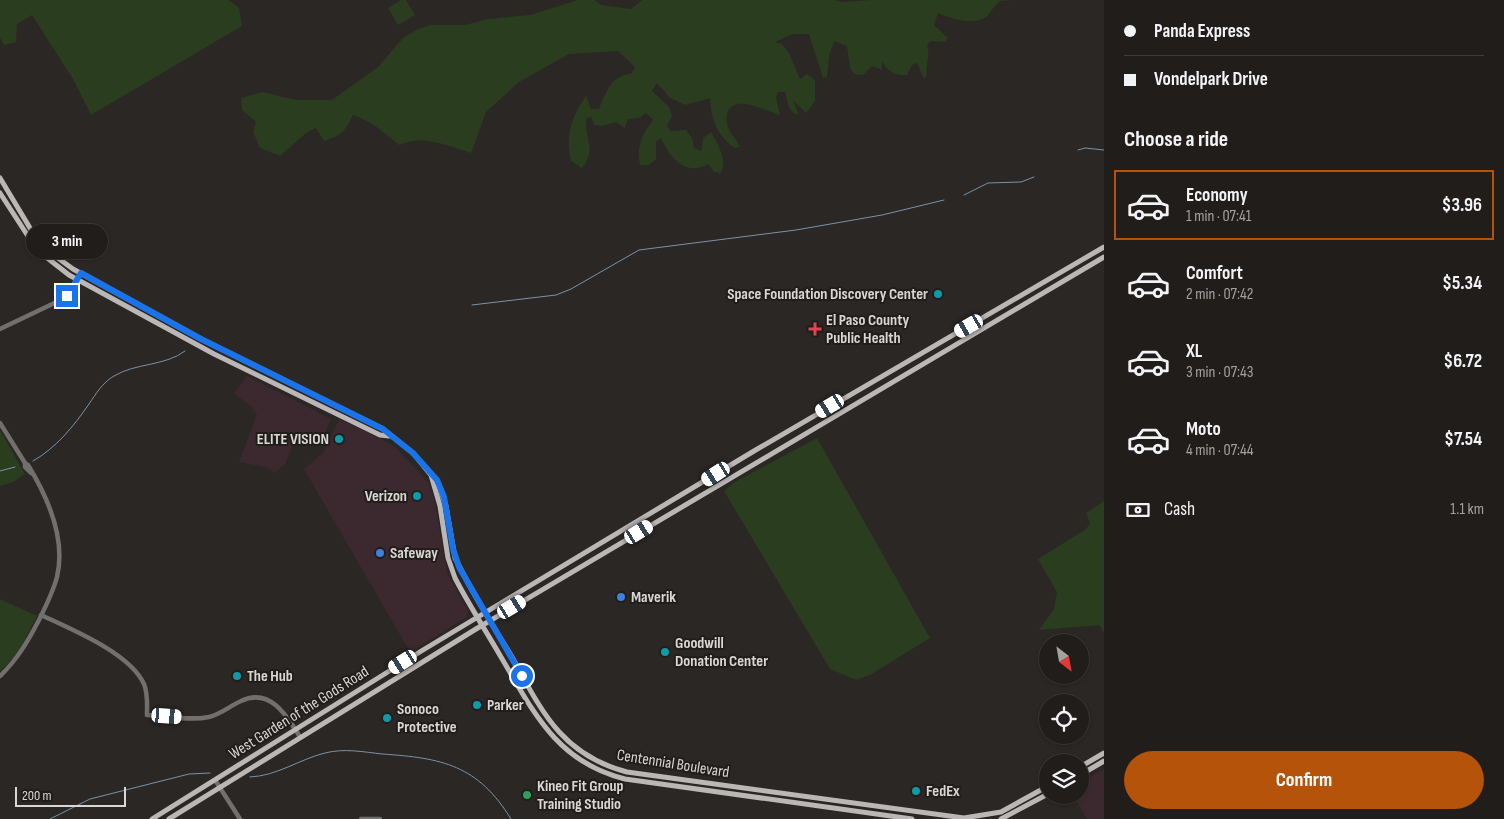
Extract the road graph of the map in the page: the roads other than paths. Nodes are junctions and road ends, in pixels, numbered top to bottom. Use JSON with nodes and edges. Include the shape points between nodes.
{"nodes":[{"id":1,"x":0,"y":178,"type":"edge"},
{"id":2,"x":0,"y":193,"type":"edge"},
{"id":3,"x":1104,"y":247,"type":"edge"},
{"id":4,"x":1104,"y":257,"type":"edge"},
{"id":5,"x":81,"y":273,"type":"junction"},
{"id":6,"x":78,"y":280,"type":"junction"},
{"id":7,"x":0,"y":329,"type":"edge"},
{"id":8,"x":0,"y":423,"type":"edge"},
{"id":9,"x":390,"y":436,"type":"junction"},
{"id":10,"x":431,"y":475,"type":"junction"},
{"id":11,"x":681,"y":497,"type":"junction"},
{"id":12,"x":623,"y":541,"type":"junction"},
{"id":13,"x":485,"y":613,"type":"junction"},
{"id":14,"x":41,"y":615,"type":"junction"},
{"id":15,"x":478,"y":617,"type":"junction"},
{"id":16,"x":490,"y":620,"type":"junction"},
{"id":17,"x":482,"y":625,"type":"junction"},
{"id":18,"x":0,"y":676,"type":"edge"},
{"id":19,"x":296,"y":730,"type":"junction"},
{"id":20,"x":300,"y":737,"type":"junction"},
{"id":21,"x":1104,"y":753,"type":"edge"},
{"id":22,"x":1104,"y":761,"type":"edge"},
{"id":23,"x":1089,"y":762,"type":"edge"},
{"id":24,"x":1089,"y":770,"type":"edge"},
{"id":25,"x":215,"y":780,"type":"junction"},
{"id":26,"x":220,"y":788,"type":"junction"},
{"id":27,"x":1039,"y":791,"type":"edge"},
{"id":28,"x":742,"y":795,"type":"junction"},
{"id":29,"x":794,"y":795,"type":"junction"},
{"id":30,"x":1039,"y":799,"type":"edge"},
{"id":31,"x":152,"y":819,"type":"edge"},
{"id":32,"x":169,"y":819,"type":"edge"},
{"id":33,"x":240,"y":819,"type":"edge"},
{"id":34,"x":361,"y":819,"type":"edge"},
{"id":35,"x":380,"y":819,"type":"edge"},
{"id":36,"x":912,"y":819,"type":"edge"},
{"id":37,"x":1002,"y":819,"type":"edge"}],
"edges":[{"from":1,"to":5,"type":"main road","name":"Centennial Boulevard","via":[[36,238],[50,253]]},
{"from":2,"to":6,"type":"main road","name":"Centennial Boulevard","via":[[38,250]]},
{"from":3,"to":11,"type":"main road","name":"West Garden of the Gods Road","via":[[840,400]]},
{"from":4,"to":12,"type":"main road","name":"West Garden of the Gods Road"},
{"from":5,"to":6,"type":"street"},
{"from":5,"to":9,"type":"main road","name":"Centennial Boulevard","via":[[201,339],[383,429]]},
{"from":6,"to":7,"type":"street","via":[[62,300]]},
{"from":6,"to":9,"type":"main road","name":"Centennial Boulevard","via":[[214,354],[380,435]]},
{"from":8,"to":14,"type":"street","via":[[48,502],[58,544],[57,576]]},
{"from":9,"to":10,"type":"main road","name":"Centennial Boulevard","via":[[413,453]]},
{"from":10,"to":13,"type":"main road","name":"Centennial Boulevard","via":[[437,480],[444,497],[457,563]]},
{"from":10,"to":15,"type":"main road","name":"Centennial Boulevard","via":[[440,506],[449,564]]},
{"from":11,"to":12,"type":"main road","via":[[678,505]]},
{"from":11,"to":13,"type":"main road","name":"West Garden of the Gods Road"},
{"from":12,"to":16,"type":"main road","name":"West Garden of the Gods Road"},
{"from":13,"to":15,"type":"main road","name":"West Garden of the Gods Road"},
{"from":13,"to":16,"type":"main road","name":"Centennial Boulevard"},
{"from":14,"to":18,"type":"street","via":[[22,652]]},
{"from":14,"to":19,"type":"street","via":[[92,639],[134,670],[146,689],[147,714],[206,717],[223,712],[243,700],[257,698],[278,706]]},
{"from":15,"to":17,"type":"main road","name":"Centennial Boulevard"},
{"from":15,"to":19,"type":"main road","name":"West Garden of the Gods Road"},
{"from":16,"to":17,"type":"main road","name":"West Garden of the Gods Road"},
{"from":16,"to":29,"type":"main road","name":"Centennial Boulevard","via":[[548,721],[570,744],[590,758],[627,772]]},
{"from":17,"to":20,"type":"main road","name":"West Garden of the Gods Road"},
{"from":17,"to":28,"type":"main road","name":"Centennial Boulevard","via":[[542,724],[557,742],[587,765],[625,779]]},
{"from":19,"to":20,"type":"street"},
{"from":19,"to":25,"type":"main road","name":"West Garden of the Gods Road"},
{"from":20,"to":26,"type":"main road","name":"West Garden of the Gods Road"},
{"from":21,"to":23,"type":"main road"},
{"from":22,"to":24,"type":"main road"},
{"from":25,"to":26,"type":"street"},
{"from":25,"to":31,"type":"main road","name":"West Garden of the Gods Road"},
{"from":26,"to":32,"type":"main road","name":"West Garden of the Gods Road"},
{"from":26,"to":33,"type":"street"},
{"from":27,"to":29,"type":"main road","name":"Centennial Boulevard","via":[[1001,812],[964,818]]},
{"from":28,"to":29,"type":"main road","via":[[784,798]]},
{"from":28,"to":36,"type":"main road","name":"Centennial Boulevard"},
{"from":30,"to":37,"type":"main road"},
{"from":34,"to":35,"type":"street"}]}
